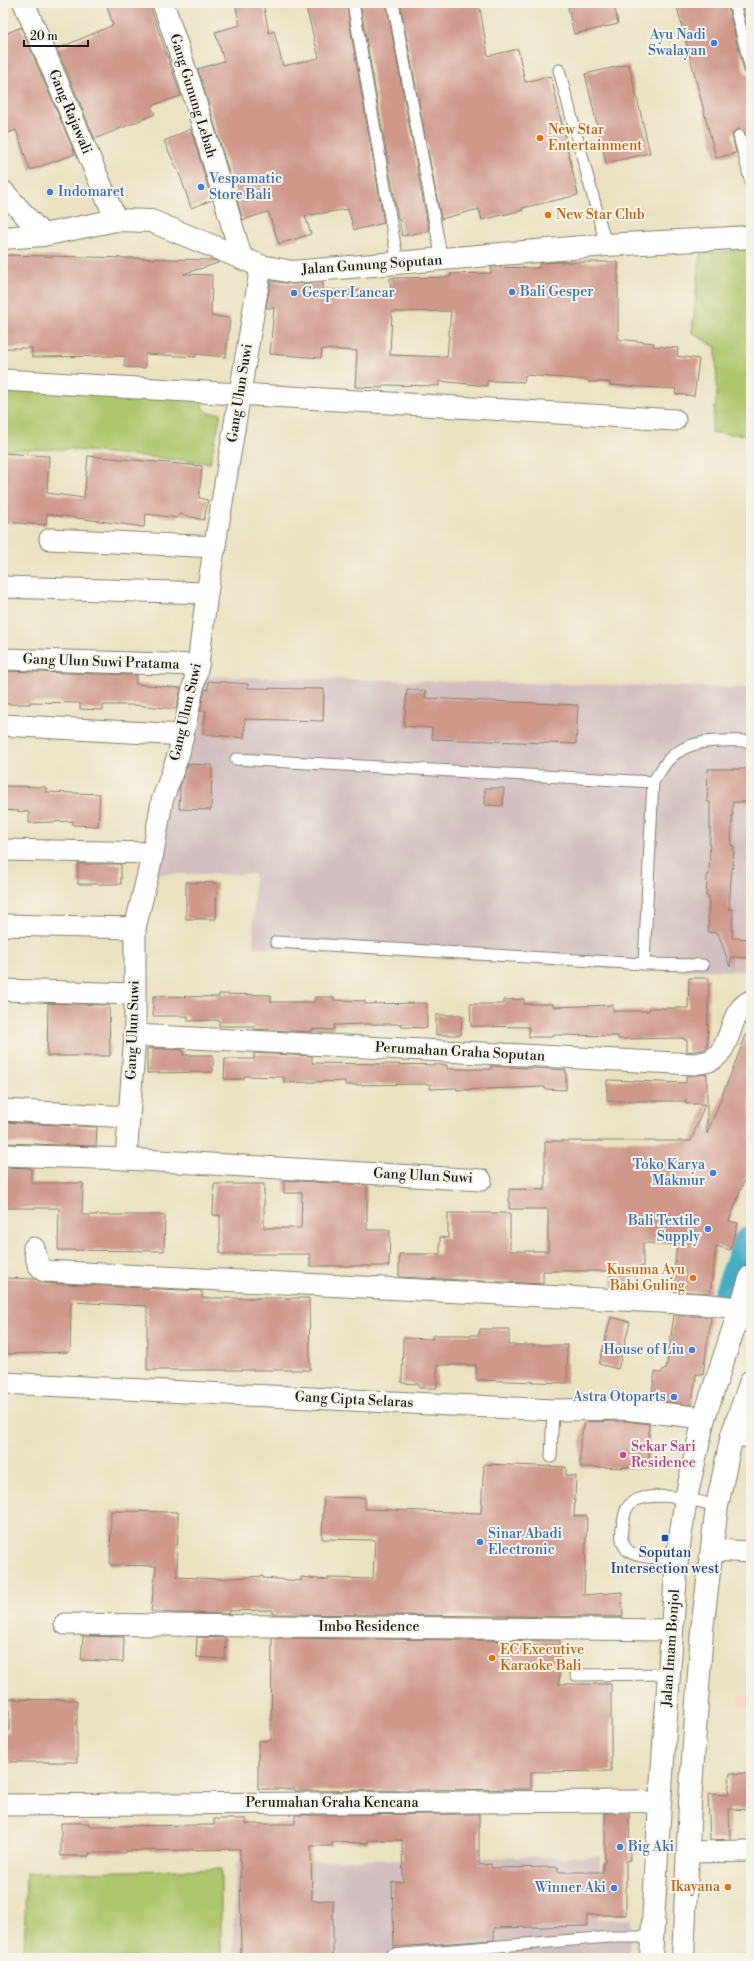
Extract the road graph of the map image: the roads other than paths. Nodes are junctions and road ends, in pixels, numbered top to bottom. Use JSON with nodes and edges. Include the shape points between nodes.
{"nodes":[{"id":1,"x":24,"y":3,"type":"edge"},
{"id":2,"x":163,"y":3,"type":"edge"},
{"id":3,"x":353,"y":3,"type":"edge"},
{"id":4,"x":393,"y":3,"type":"edge"},
{"id":5,"x":734,"y":3,"type":"edge"},
{"id":6,"x":751,"y":69,"type":"edge"},
{"id":7,"x":559,"y":70,"type":"dead end"},
{"id":8,"x":739,"y":136,"type":"dead end"},
{"id":9,"x":751,"y":183,"type":"edge"},
{"id":10,"x":3,"y":192,"type":"edge"},
{"id":11,"x":116,"y":220,"type":"junction"},
{"id":12,"x":43,"y":235,"type":"junction"},
{"id":13,"x":751,"y":237,"type":"edge"},
{"id":14,"x":3,"y":238,"type":"edge"},
{"id":15,"x":606,"y":245,"type":"junction"},
{"id":16,"x":442,"y":260,"type":"junction"},
{"id":17,"x":252,"y":262,"type":"junction"},
{"id":18,"x":398,"y":263,"type":"junction"},
{"id":19,"x":3,"y":380,"type":"edge"},
{"id":20,"x":240,"y":393,"type":"junction"},
{"id":21,"x":675,"y":420,"type":"dead end"},
{"id":22,"x":50,"y":539,"type":"dead end"},
{"id":23,"x":216,"y":547,"type":"junction"},
{"id":24,"x":3,"y":587,"type":"edge"},
{"id":25,"x":207,"y":593,"type":"junction"},
{"id":26,"x":3,"y":659,"type":"edge"},
{"id":27,"x":198,"y":665,"type":"junction"},
{"id":28,"x":3,"y":725,"type":"edge"},
{"id":29,"x":183,"y":735,"type":"junction"},
{"id":30,"x":751,"y":741,"type":"edge"},
{"id":31,"x":236,"y":759,"type":"dead end"},
{"id":32,"x":653,"y":782,"type":"junction"},
{"id":33,"x":3,"y":850,"type":"edge"},
{"id":34,"x":153,"y":853,"type":"junction"},
{"id":35,"x":3,"y":925,"type":"edge"},
{"id":36,"x":135,"y":928,"type":"junction"},
{"id":37,"x":276,"y":942,"type":"dead end"},
{"id":38,"x":644,"y":964,"type":"junction"},
{"id":39,"x":703,"y":965,"type":"dead end"},
{"id":40,"x":3,"y":990,"type":"edge"},
{"id":41,"x":134,"y":994,"type":"junction"},
{"id":42,"x":751,"y":1001,"type":"edge"},
{"id":43,"x":135,"y":1035,"type":"junction"},
{"id":44,"x":3,"y":1110,"type":"edge"},
{"id":45,"x":129,"y":1117,"type":"junction"},
{"id":46,"x":3,"y":1155,"type":"edge"},
{"id":47,"x":126,"y":1159,"type":"junction"},
{"id":48,"x":480,"y":1180,"type":"dead end"},
{"id":49,"x":34,"y":1248,"type":"dead end"},
{"id":50,"x":751,"y":1276,"type":"edge"},
{"id":51,"x":740,"y":1308,"type":"junction"},
{"id":52,"x":751,"y":1381,"type":"edge"},
{"id":53,"x":3,"y":1383,"type":"edge"},
{"id":54,"x":553,"y":1410,"type":"junction"},
{"id":55,"x":704,"y":1418,"type":"junction"},
{"id":56,"x":742,"y":1436,"type":"edge"},
{"id":57,"x":551,"y":1457,"type":"dead end"},
{"id":58,"x":686,"y":1498,"type":"junction"},
{"id":59,"x":717,"y":1506,"type":"junction"},
{"id":60,"x":712,"y":1550,"type":"junction"},
{"id":61,"x":751,"y":1552,"type":"edge"},
{"id":62,"x":678,"y":1559,"type":"junction"},
{"id":63,"x":65,"y":1624,"type":"dead end"},
{"id":64,"x":672,"y":1630,"type":"junction"},
{"id":65,"x":670,"y":1674,"type":"junction"},
{"id":66,"x":576,"y":1675,"type":"dead end"},
{"id":67,"x":660,"y":1803,"type":"junction"},
{"id":68,"x":3,"y":1805,"type":"edge"},
{"id":69,"x":751,"y":1851,"type":"edge"},
{"id":70,"x":689,"y":1852,"type":"junction"},
{"id":71,"x":653,"y":1937,"type":"junction"},
{"id":72,"x":392,"y":1955,"type":"dead end"},
{"id":73,"x":651,"y":1958,"type":"edge"},
{"id":74,"x":683,"y":1958,"type":"edge"}],
"edges":[{"from":1,"to":11,"type":"street","name":"Gang Rajawali"},
{"from":2,"to":17,"type":"street","name":"Gang Gunung Lebah"},
{"from":3,"to":18,"type":"lane"},
{"from":4,"to":16,"type":"lane"},
{"from":5,"to":6,"type":"lane"},
{"from":7,"to":15,"type":"lane"},
{"from":8,"to":9,"type":"lane"},
{"from":10,"to":12,"type":"street"},
{"from":11,"to":12,"type":"main road","name":"Jalan Gunung Soputan"},
{"from":11,"to":17,"type":"main road","name":"Jalan Gunung Soputan","via":[[151,221]]},
{"from":12,"to":14,"type":"main road","name":"Jalan Gunung Soputan"},
{"from":13,"to":15,"type":"main road","name":"Jalan Gunung Soputan"},
{"from":15,"to":16,"type":"main road","name":"Jalan Gunung Soputan"},
{"from":16,"to":18,"type":"main road","name":"Jalan Gunung Soputan"},
{"from":17,"to":18,"type":"main road","name":"Jalan Gunung Soputan","via":[[292,272]]},
{"from":17,"to":20,"type":"street","name":"Gang Ulun Suwi"},
{"from":19,"to":20,"type":"street"},
{"from":20,"to":21,"type":"street"},
{"from":20,"to":23,"type":"street","name":"Gang Ulun Suwi"},
{"from":22,"to":23,"type":"street"},
{"from":23,"to":25,"type":"street","name":"Gang Ulun Suwi"},
{"from":24,"to":25,"type":"street"},
{"from":25,"to":27,"type":"street","name":"Gang Ulun Suwi"},
{"from":26,"to":27,"type":"street","name":"Gang Ulun Suwi Pratama"},
{"from":27,"to":29,"type":"street","name":"Gang Ulun Suwi"},
{"from":28,"to":29,"type":"street"},
{"from":29,"to":34,"type":"street","name":"Gang Ulun Suwi","via":[[162,801]]},
{"from":30,"to":32,"type":"lane","via":[[693,743],[669,759]]},
{"from":31,"to":32,"type":"lane"},
{"from":32,"to":38,"type":"lane"},
{"from":33,"to":34,"type":"street"},
{"from":34,"to":36,"type":"street","name":"Gang Ulun Suwi"},
{"from":35,"to":36,"type":"street"},
{"from":36,"to":41,"type":"street","name":"Gang Ulun Suwi"},
{"from":37,"to":38,"type":"lane"},
{"from":38,"to":39,"type":"lane"},
{"from":40,"to":41,"type":"street"},
{"from":41,"to":43,"type":"street","name":"Gang Ulun Suwi"},
{"from":42,"to":43,"type":"street","name":"Perumahan Graha Soputan","via":[[739,1010],[720,1052],[710,1061],[694,1064]]},
{"from":43,"to":45,"type":"street","name":"Gang Ulun Suwi"},
{"from":44,"to":45,"type":"street"},
{"from":45,"to":47,"type":"street","name":"Gang Ulun Suwi"},
{"from":46,"to":47,"type":"street","name":"Gang Ulun Suwi"},
{"from":47,"to":48,"type":"street","name":"Gang Ulun Suwi"},
{"from":49,"to":51,"type":"street","via":[[38,1264],[44,1270]]},
{"from":50,"to":51,"type":"main road","name":"Jalan Imam Bonjol"},
{"from":51,"to":55,"type":"main road","name":"Jalan Imam Bonjol"},
{"from":52,"to":56,"type":"main road"},
{"from":53,"to":54,"type":"street","name":"Gang Cipta Selaras"},
{"from":54,"to":55,"type":"street","name":"Gang Cipta Selaras","via":[[624,1409]]},
{"from":54,"to":57,"type":"lane"},
{"from":55,"to":58,"type":"main road","name":"Jalan Imam Bonjol"},
{"from":56,"to":59,"type":"main road"},
{"from":58,"to":59,"type":"lane"},
{"from":58,"to":62,"type":"main road","name":"Jalan Imam Bonjol"},
{"from":58,"to":62,"type":"lane","via":[[646,1498],[630,1504],[626,1509],[620,1536],[624,1547],[633,1554]]},
{"from":59,"to":60,"type":"main road"},
{"from":60,"to":61,"type":"street"},
{"from":60,"to":70,"type":"main road","via":[[702,1638],[690,1802]]},
{"from":62,"to":64,"type":"main road","name":"Jalan Imam Bonjol"},
{"from":63,"to":64,"type":"street","name":"Imbo Residence"},
{"from":64,"to":65,"type":"main road","name":"Jalan Imam Bonjol"},
{"from":65,"to":66,"type":"lane"},
{"from":65,"to":67,"type":"main road","name":"Jalan Imam Bonjol"},
{"from":67,"to":68,"type":"street","name":"Perumahan Graha Kencana","via":[[636,1801]]},
{"from":67,"to":71,"type":"main road","name":"Jalan Imam Bonjol"},
{"from":69,"to":70,"type":"street"},
{"from":70,"to":74,"type":"main road"},
{"from":71,"to":72,"type":"lane","via":[[610,1937]]},
{"from":71,"to":73,"type":"main road","name":"Jalan Imam Bonjol"}]}
